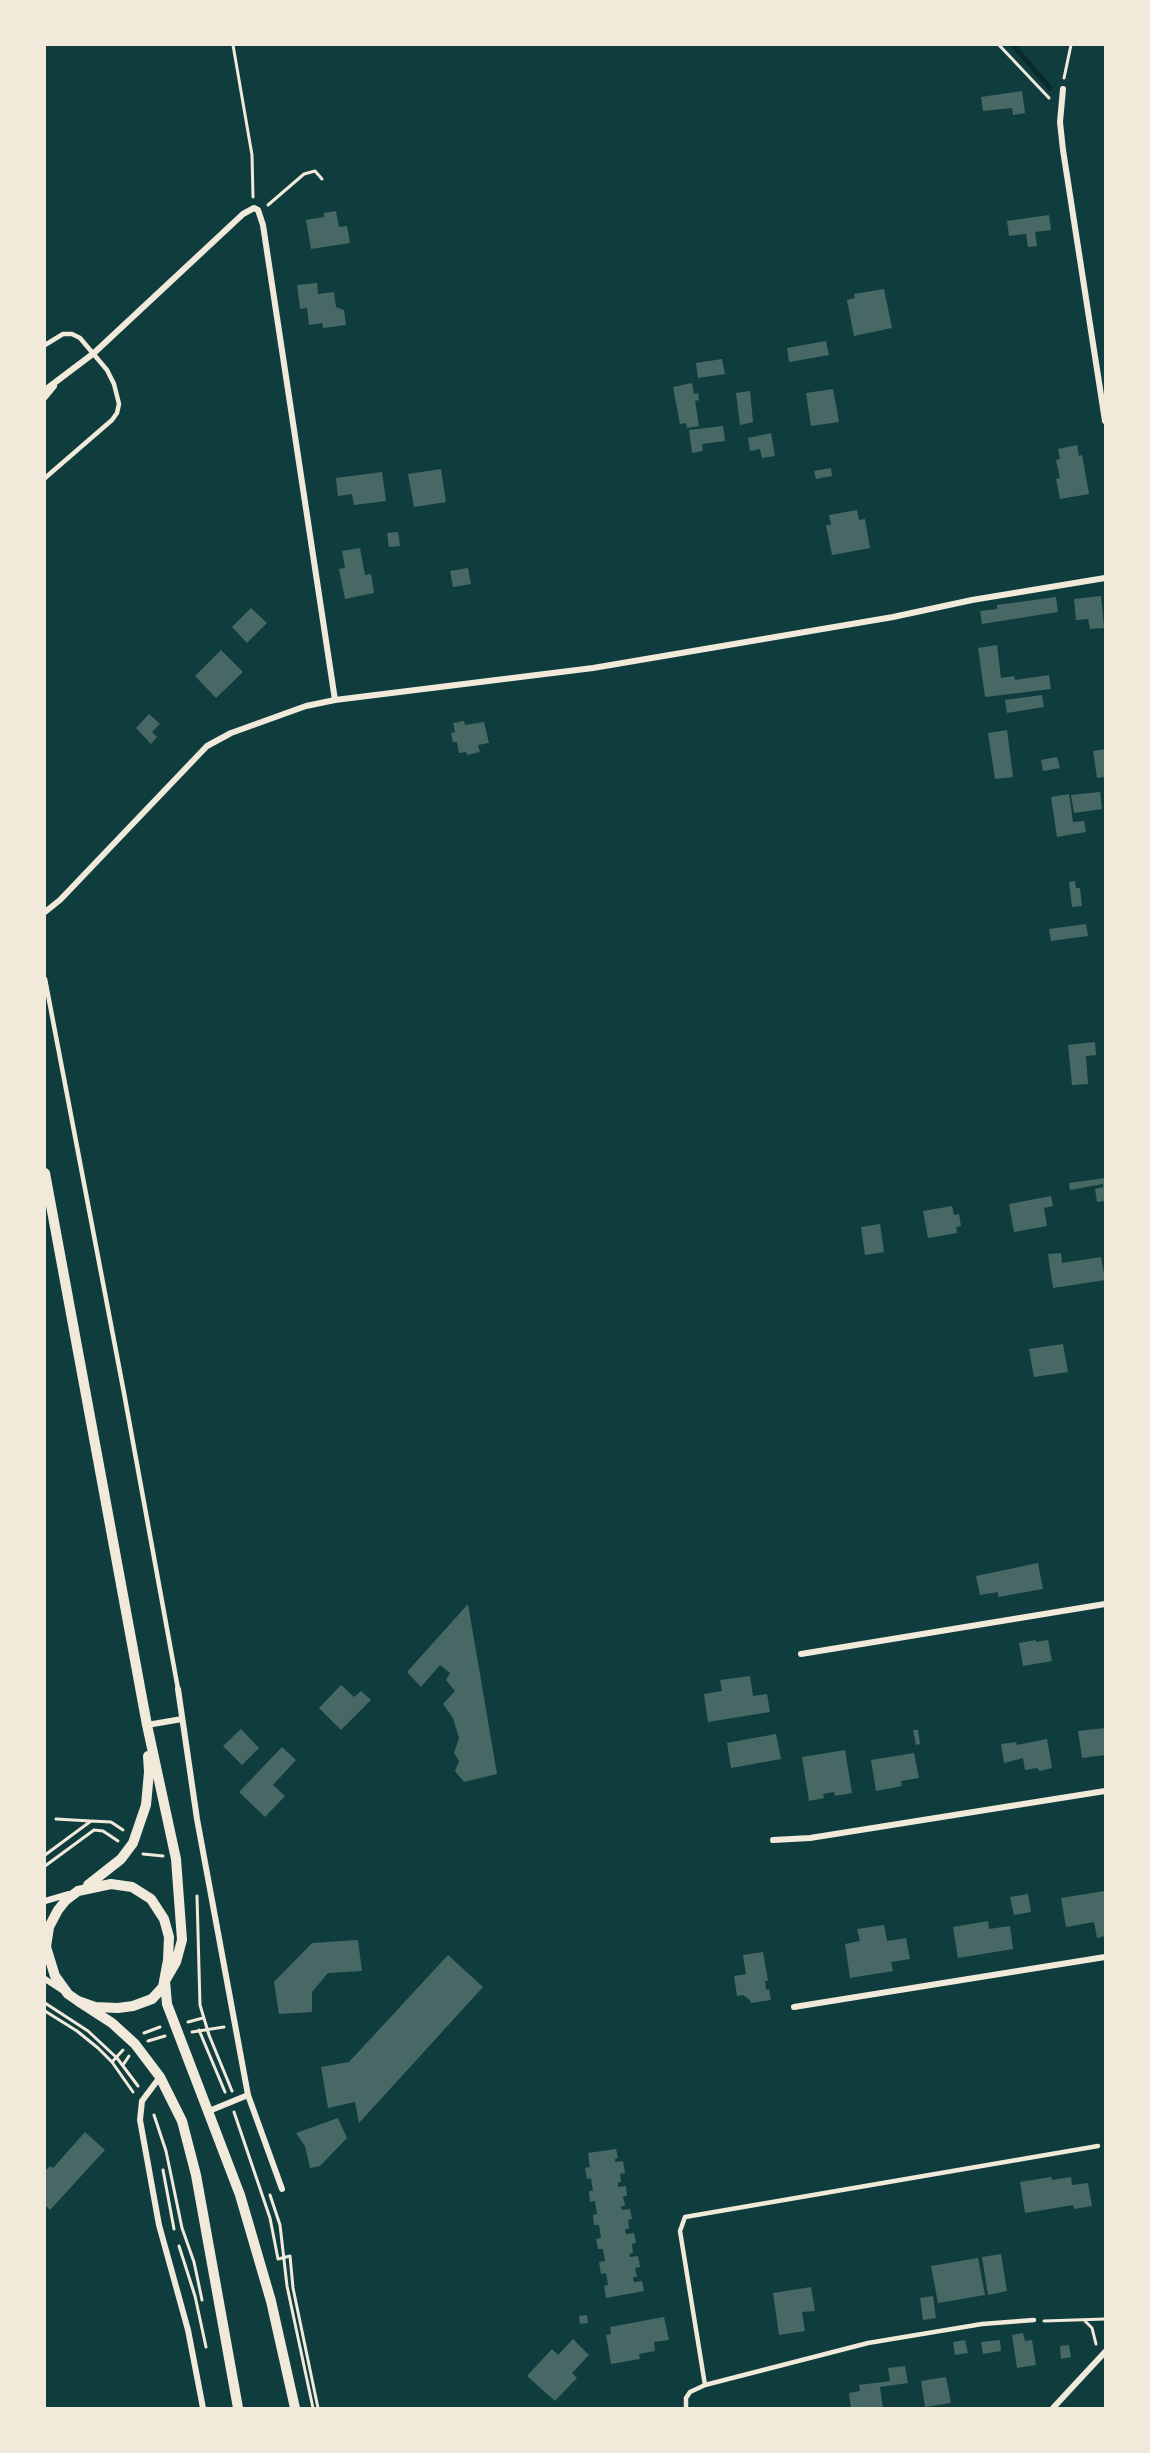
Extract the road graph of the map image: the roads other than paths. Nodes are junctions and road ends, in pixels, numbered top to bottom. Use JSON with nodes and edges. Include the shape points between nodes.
{"nodes":[{"id":1,"x":1063,"y":89,"type":"road end"},
{"id":2,"x":45,"y":345,"type":"edge"},
{"id":3,"x":94,"y":353,"type":"junction"},
{"id":4,"x":58,"y":381,"type":"junction"},
{"id":5,"x":45,"y":390,"type":"edge"},
{"id":6,"x":45,"y":398,"type":"edge"},
{"id":7,"x":1105,"y":421,"type":"edge"},
{"id":8,"x":45,"y":478,"type":"edge"},
{"id":9,"x":1105,"y":578,"type":"edge"},
{"id":10,"x":335,"y":700,"type":"junction"},
{"id":11,"x":45,"y":912,"type":"edge"},
{"id":12,"x":45,"y":979,"type":"edge"},
{"id":13,"x":45,"y":1173,"type":"edge"},
{"id":14,"x":1105,"y":1604,"type":"edge"},
{"id":15,"x":801,"y":1654,"type":"dead end"},
{"id":16,"x":178,"y":1689,"type":"joint"},
{"id":17,"x":182,"y":1719,"type":"junction"},
{"id":18,"x":147,"y":1725,"type":"junction"},
{"id":19,"x":1105,"y":1791,"type":"edge"},
{"id":20,"x":772,"y":1840,"type":"dead end"},
{"id":21,"x":78,"y":1891,"type":"junction"},
{"id":22,"x":45,"y":1900,"type":"edge"},
{"id":23,"x":1105,"y":1957,"type":"edge"},
{"id":24,"x":45,"y":1979,"type":"edge"},
{"id":25,"x":165,"y":1981,"type":"junction"},
{"id":26,"x":68,"y":1994,"type":"junction"},
{"id":27,"x":78,"y":2001,"type":"junction"},
{"id":28,"x":794,"y":2007,"type":"dead end"},
{"id":29,"x":160,"y":2076,"type":"junction"},
{"id":30,"x":248,"y":2095,"type":"junction"},
{"id":31,"x":209,"y":2111,"type":"junction"},
{"id":32,"x":1098,"y":2146,"type":"dead end"},
{"id":33,"x":282,"y":2189,"type":"dead end"},
{"id":34,"x":1035,"y":2320,"type":"road end"},
{"id":35,"x":1105,"y":2352,"type":"edge"},
{"id":36,"x":705,"y":2385,"type":"junction"},
{"id":37,"x":1061,"y":2400,"type":"junction"},
{"id":38,"x":203,"y":2408,"type":"edge"},
{"id":39,"x":238,"y":2408,"type":"edge"},
{"id":40,"x":295,"y":2408,"type":"edge"},
{"id":41,"x":686,"y":2408,"type":"edge"},
{"id":42,"x":1053,"y":2408,"type":"edge"},
{"id":43,"x":1062,"y":2408,"type":"edge"}],
"edges":[{"from":1,"to":7,"type":"street","via":[[1063,150]]},
{"from":2,"to":3,"type":"lane","via":[[63,334],[72,334]]},
{"from":3,"to":4,"type":"street"},
{"from":3,"to":8,"type":"lane","via":[[114,384],[117,413]]},
{"from":3,"to":10,"type":"street","via":[[243,214],[257,210],[263,225]]},
{"from":4,"to":5,"type":"street"},
{"from":4,"to":6,"type":"street"},
{"from":9,"to":10,"type":"street","via":[[593,668]]},
{"from":10,"to":11,"type":"street","via":[[265,720],[207,746]]},
{"from":12,"to":16,"type":"lane"},
{"from":13,"to":18,"type":"street"},
{"from":14,"to":15,"type":"street"},
{"from":16,"to":17,"type":"street"},
{"from":17,"to":18,"type":"street"},
{"from":17,"to":30,"type":"street"},
{"from":18,"to":21,"type":"street","via":[[146,1805],[135,1838],[121,1859]]},
{"from":18,"to":25,"type":"street","via":[[173,1842],[182,1918],[179,1952]]},
{"from":19,"to":20,"type":"street","via":[[810,1838]]},
{"from":21,"to":22,"type":"street"},
{"from":21,"to":25,"type":"street","via":[[122,1884],[151,1899],[164,1918],[169,1938]]},
{"from":21,"to":26,"type":"street","via":[[58,1910],[49,1927],[46,1947],[55,1976]]},
{"from":23,"to":28,"type":"street"},
{"from":24,"to":26,"type":"street"},
{"from":25,"to":27,"type":"street","via":[[152,1999],[133,2006],[94,2007]]},
{"from":25,"to":31,"type":"street","via":[[167,2004]]},
{"from":26,"to":27,"type":"street"},
{"from":27,"to":29,"type":"street","via":[[112,2023],[136,2045]]},
{"from":29,"to":38,"type":"street","via":[[142,2101],[140,2120],[159,2225],[188,2330]]},
{"from":29,"to":39,"type":"street","via":[[188,2141]]},
{"from":30,"to":31,"type":"street"},
{"from":30,"to":33,"type":"street"},
{"from":31,"to":40,"type":"street","via":[[259,2258]]},
{"from":32,"to":36,"type":"lane","via":[[685,2217],[680,2231]]},
{"from":34,"to":36,"type":"lane","via":[[982,2324],[868,2343]]},
{"from":35,"to":37,"type":"street"},
{"from":36,"to":41,"type":"lane","via":[[690,2392]]},
{"from":37,"to":42,"type":"street"},
{"from":37,"to":43,"type":"street"}]}
